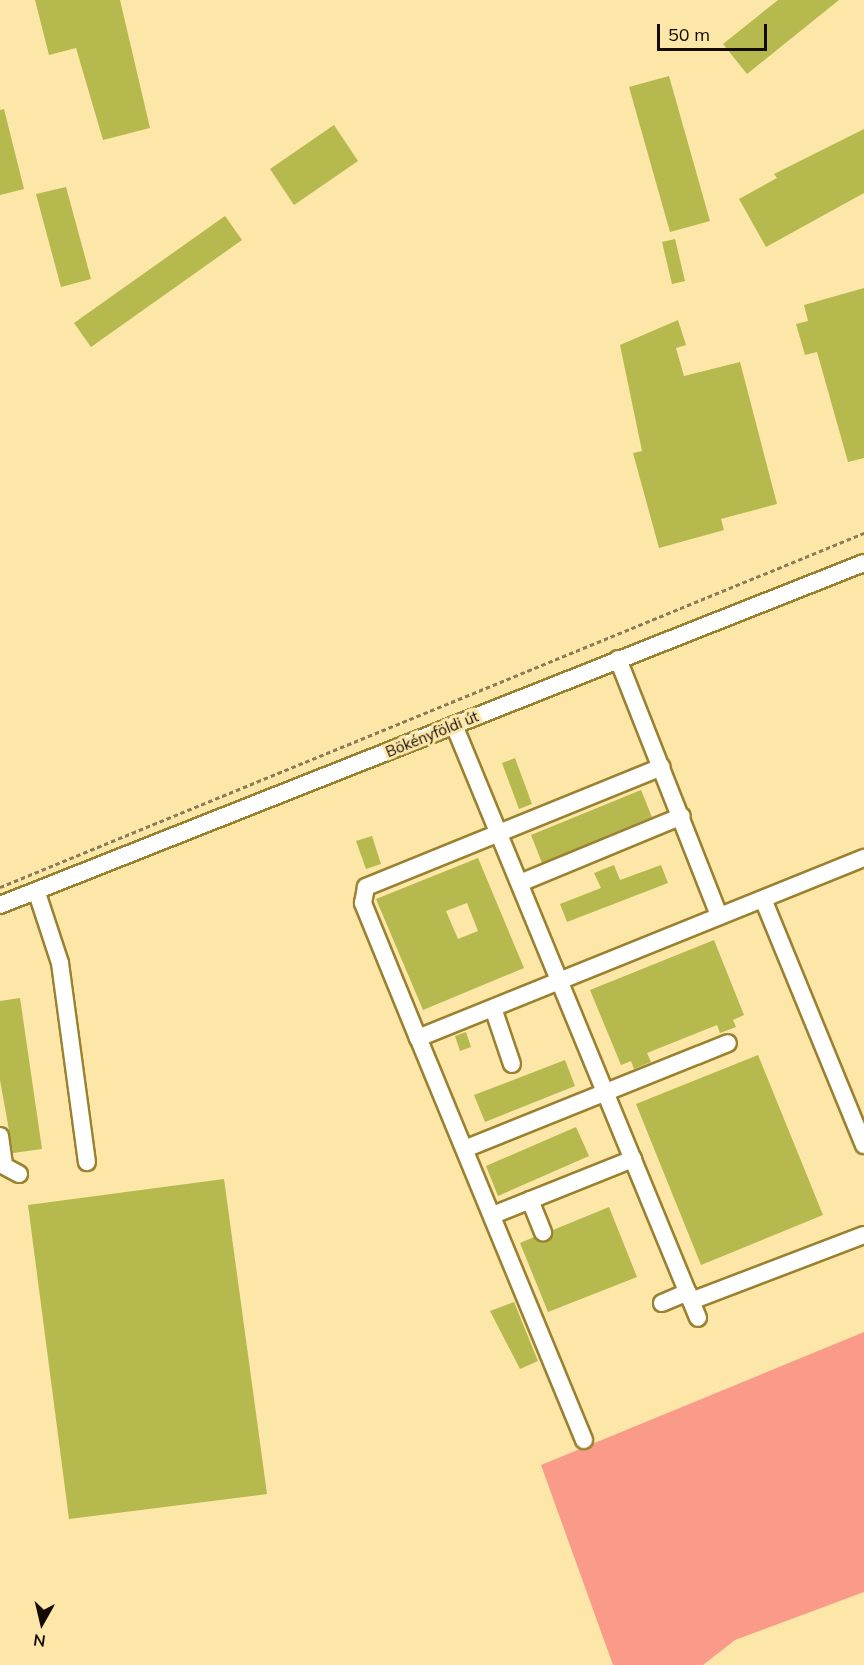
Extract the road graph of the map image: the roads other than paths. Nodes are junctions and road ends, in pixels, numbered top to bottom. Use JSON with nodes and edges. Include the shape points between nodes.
{"nodes":[{"id":1,"x":864,"y":563,"type":"edge"},
{"id":2,"x":618,"y":659,"type":"junction"},
{"id":3,"x":454,"y":725,"type":"junction"},
{"id":4,"x":662,"y":767,"type":"junction"},
{"id":5,"x":682,"y":816,"type":"junction"},
{"id":6,"x":499,"y":830,"type":"junction"},
{"id":7,"x":864,"y":858,"type":"edge"},
{"id":8,"x":520,"y":883,"type":"junction"},
{"id":9,"x":38,"y":893,"type":"junction"},
{"id":10,"x":763,"y":899,"type":"junction"},
{"id":11,"x":0,"y":905,"type":"edge"},
{"id":12,"x":719,"y":916,"type":"junction"},
{"id":13,"x":560,"y":980,"type":"junction"},
{"id":14,"x":493,"y":1008,"type":"junction"},
{"id":15,"x":418,"y":1038,"type":"junction"},
{"id":16,"x":728,"y":1043,"type":"dead end"},
{"id":17,"x":512,"y":1064,"type":"dead end"},
{"id":18,"x":606,"y":1092,"type":"junction"},
{"id":19,"x":0,"y":1136,"type":"edge"},
{"id":20,"x":864,"y":1145,"type":"edge"},
{"id":21,"x":467,"y":1148,"type":"junction"},
{"id":22,"x":633,"y":1159,"type":"junction"},
{"id":23,"x":87,"y":1161,"type":"dead end"},
{"id":24,"x":20,"y":1174,"type":"dead end"},
{"id":25,"x":530,"y":1200,"type":"junction"},
{"id":26,"x":494,"y":1215,"type":"junction"},
{"id":27,"x":543,"y":1232,"type":"dead end"},
{"id":28,"x":864,"y":1235,"type":"edge"},
{"id":29,"x":690,"y":1296,"type":"junction"},
{"id":30,"x":662,"y":1303,"type":"dead end"},
{"id":31,"x":698,"y":1318,"type":"dead end"},
{"id":32,"x":584,"y":1440,"type":"dead end"}],
"edges":[{"from":1,"to":2,"type":"street","name":"Bökényföldi út"},
{"from":2,"to":3,"type":"street","name":"Bökényföldi út"},
{"from":2,"to":4,"type":"street"},
{"from":3,"to":6,"type":"street"},
{"from":3,"to":9,"type":"street","name":"Bökényföldi út"},
{"from":4,"to":5,"type":"street"},
{"from":4,"to":6,"type":"street"},
{"from":5,"to":8,"type":"street"},
{"from":5,"to":12,"type":"street"},
{"from":6,"to":8,"type":"street"},
{"from":6,"to":15,"type":"street","via":[[369,884],[364,892],[363,903]]},
{"from":7,"to":10,"type":"street"},
{"from":8,"to":13,"type":"street"},
{"from":9,"to":11,"type":"street","name":"Bökényföldi út"},
{"from":9,"to":23,"type":"street","via":[[60,963]]},
{"from":10,"to":12,"type":"street"},
{"from":10,"to":20,"type":"street"},
{"from":12,"to":13,"type":"street"},
{"from":13,"to":14,"type":"street"},
{"from":13,"to":18,"type":"street"},
{"from":14,"to":15,"type":"street"},
{"from":14,"to":17,"type":"street"},
{"from":15,"to":21,"type":"street"},
{"from":16,"to":18,"type":"street"},
{"from":18,"to":21,"type":"street"},
{"from":18,"to":22,"type":"street"},
{"from":19,"to":24,"type":"street","via":[[4,1166]]},
{"from":21,"to":26,"type":"street"},
{"from":22,"to":25,"type":"street"},
{"from":22,"to":29,"type":"street"},
{"from":25,"to":26,"type":"street"},
{"from":25,"to":27,"type":"street"},
{"from":26,"to":32,"type":"street"},
{"from":28,"to":29,"type":"street"},
{"from":29,"to":30,"type":"street"},
{"from":29,"to":31,"type":"street"}]}
